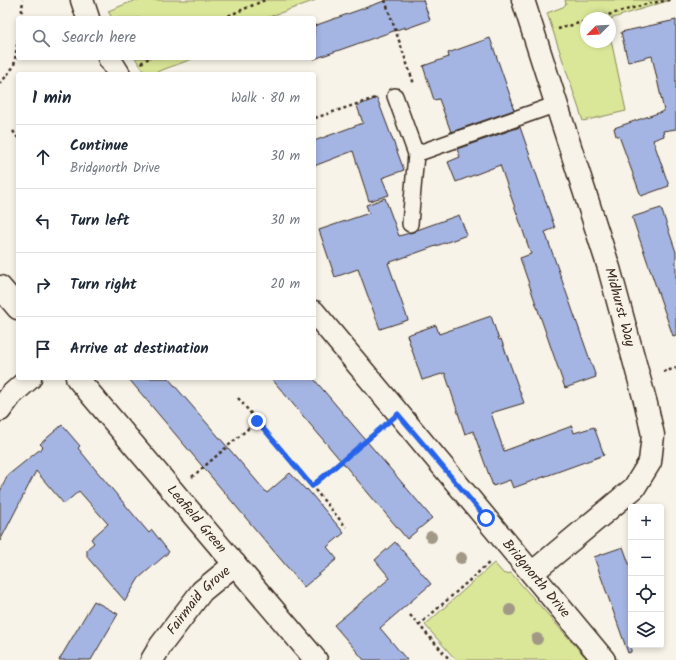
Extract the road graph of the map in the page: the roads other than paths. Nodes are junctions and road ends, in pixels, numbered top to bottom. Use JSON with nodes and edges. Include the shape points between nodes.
{"nodes":[{"id":1,"x":82,"y":0,"type":"edge"},
{"id":2,"x":523,"y":0,"type":"edge"},
{"id":3,"x":87,"y":16,"type":"edge"},
{"id":4,"x":110,"y":60,"type":"edge"},
{"id":5,"x":118,"y":72,"type":"edge"},
{"id":6,"x":395,"y":96,"type":"dead end"},
{"id":7,"x":557,"y":104,"type":"junction"},
{"id":8,"x":416,"y":154,"type":"junction"},
{"id":9,"x":410,"y":224,"type":"dead end"},
{"id":10,"x":0,"y":287,"type":"edge"},
{"id":11,"x":16,"y":306,"type":"edge"},
{"id":12,"x":316,"y":314,"type":"edge"},
{"id":13,"x":28,"y":380,"type":"edge"},
{"id":14,"x":79,"y":380,"type":"edge"},
{"id":15,"x":0,"y":410,"type":"edge"},
{"id":16,"x":235,"y":564,"type":"junction"},
{"id":17,"x":532,"y":573,"type":"junction"},
{"id":18,"x":152,"y":660,"type":"edge"},
{"id":19,"x":316,"y":660,"type":"edge"},
{"id":20,"x":604,"y":660,"type":"edge"}],
"edges":[{"from":1,"to":3,"type":"street"},
{"from":2,"to":7,"type":"street","name":"Midhurst Way"},
{"from":4,"to":5,"type":"street"},
{"from":6,"to":8,"type":"lane"},
{"from":7,"to":8,"type":"lane"},
{"from":7,"to":17,"type":"street","name":"Midhurst Way","via":[[609,268],[653,435],[650,462],[634,488]]},
{"from":8,"to":9,"type":"lane"},
{"from":10,"to":11,"type":"street"},
{"from":12,"to":17,"type":"street","name":"Bridgnorth Drive"},
{"from":13,"to":15,"type":"street","via":[[11,395]]},
{"from":14,"to":16,"type":"street","name":"Leafield Green"},
{"from":16,"to":18,"type":"street","name":"Fairmaid Grove","via":[[202,591],[160,645]]},
{"from":16,"to":19,"type":"street","name":"Leafield Green"},
{"from":17,"to":20,"type":"street","name":"Bridgnorth Drive"}]}
